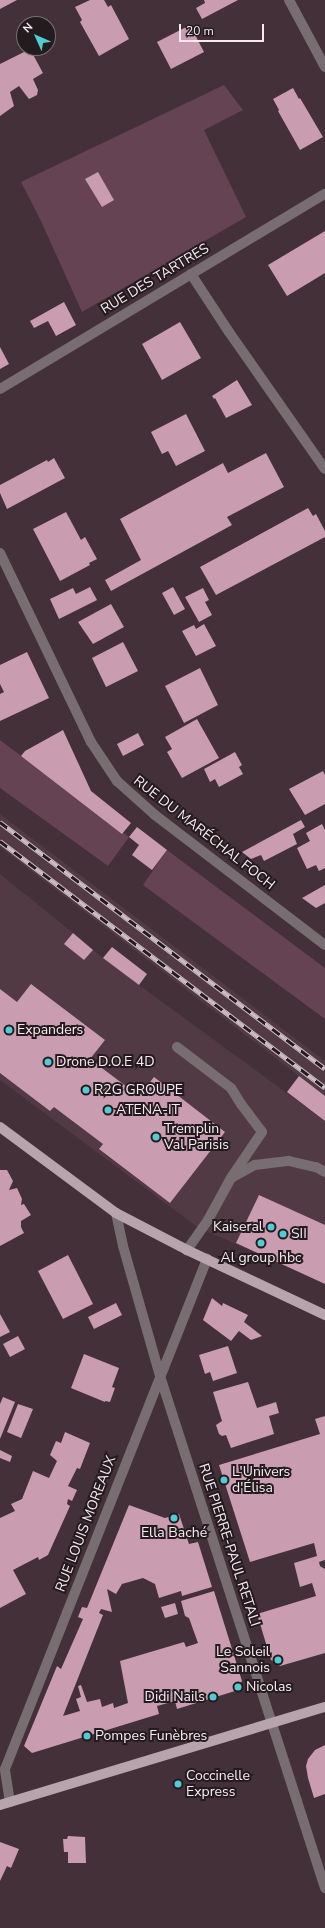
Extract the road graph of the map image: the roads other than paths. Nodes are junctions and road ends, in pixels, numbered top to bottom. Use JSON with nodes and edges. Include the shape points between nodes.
{"nodes":[{"id":1,"x":289,"y":0,"type":"edge"},
{"id":2,"x":325,"y":67,"type":"edge"},
{"id":3,"x":325,"y":194,"type":"edge"},
{"id":4,"x":191,"y":274,"type":"junction"},
{"id":5,"x":0,"y":389,"type":"edge"},
{"id":6,"x":325,"y":469,"type":"edge"},
{"id":7,"x":0,"y":553,"type":"edge"},
{"id":8,"x":325,"y":945,"type":"edge"},
{"id":9,"x":177,"y":1046,"type":"dead end"},
{"id":10,"x":0,"y":1127,"type":"edge"},
{"id":11,"x":325,"y":1172,"type":"edge"},
{"id":12,"x":231,"y":1178,"type":"junction"},
{"id":13,"x":116,"y":1213,"type":"junction"},
{"id":14,"x":187,"y":1250,"type":"junction"},
{"id":15,"x":206,"y":1259,"type":"junction"},
{"id":16,"x":325,"y":1315,"type":"edge"},
{"id":17,"x":160,"y":1376,"type":"junction"},
{"id":18,"x":325,"y":1706,"type":"edge"},
{"id":19,"x":272,"y":1723,"type":"junction"},
{"id":20,"x":5,"y":1804,"type":"edge"},
{"id":21,"x":325,"y":1888,"type":"edge"}],
"edges":[{"from":1,"to":2,"type":"street"},
{"from":3,"to":4,"type":"street","name":"RUE DES TARTRES"},
{"from":4,"to":5,"type":"street","name":"RUE DES TARTRES"},
{"from":4,"to":6,"type":"street"},
{"from":7,"to":8,"type":"street","name":"RUE DU MARÉCHAL FOCH","via":[[91,742],[117,780],[155,815]]},
{"from":9,"to":12,"type":"street","via":[[231,1088],[262,1132]]},
{"from":10,"to":13,"type":"main road"},
{"from":11,"to":12,"type":"street","via":[[316,1167],[289,1162],[255,1165]]},
{"from":12,"to":14,"type":"street","via":[[208,1220]]},
{"from":13,"to":14,"type":"main road"},
{"from":13,"to":17,"type":"street","name":"RUE PIERRE-PAUL RETALI"},
{"from":14,"to":15,"type":"main road"},
{"from":15,"to":16,"type":"main road"},
{"from":15,"to":17,"type":"street","name":"RUE LOUIS MOREAUX"},
{"from":17,"to":19,"type":"street","name":"RUE PIERRE-PAUL RETALI"},
{"from":17,"to":20,"type":"street","name":"RUE LOUIS MOREAUX","via":[[5,1769]]},
{"from":18,"to":19,"type":"main road"},
{"from":19,"to":20,"type":"main road"},
{"from":19,"to":21,"type":"street","name":"RUE PIERRE-PAUL RETALI"}]}
